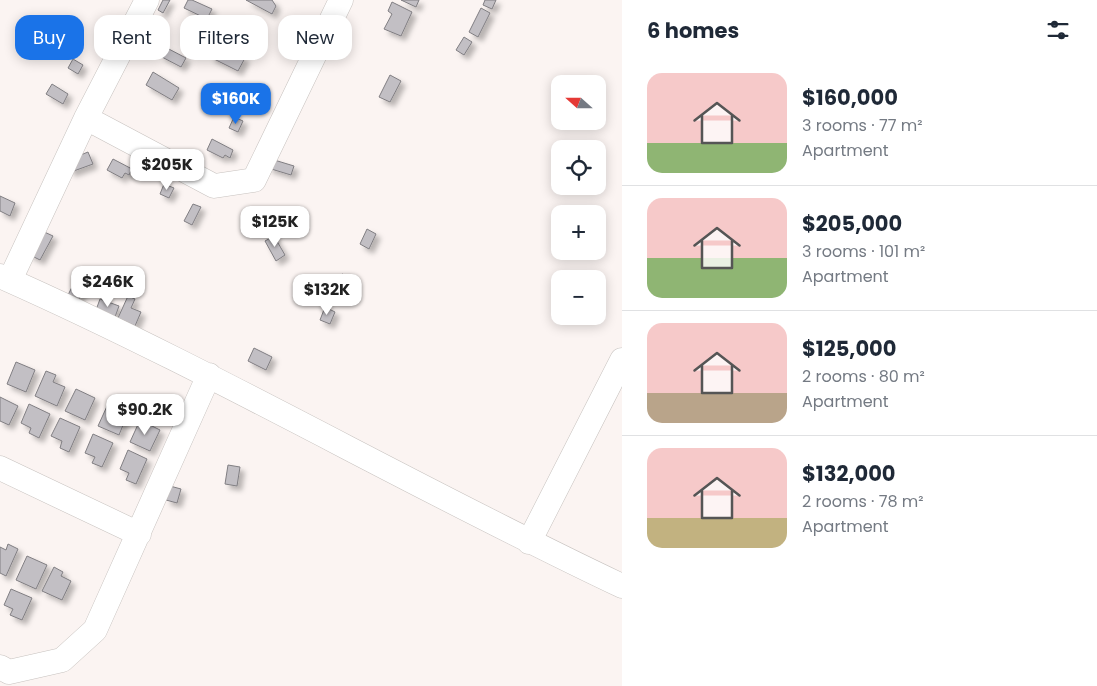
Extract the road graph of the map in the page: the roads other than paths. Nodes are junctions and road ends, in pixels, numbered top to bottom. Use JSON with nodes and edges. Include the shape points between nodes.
{"nodes":[{"id":1,"x":147,"y":0,"type":"edge"},
{"id":2,"x":341,"y":0,"type":"edge"},
{"id":3,"x":86,"y":118,"type":"junction"},
{"id":4,"x":5,"y":278,"type":"edge"},
{"id":5,"x":622,"y":360,"type":"edge"},
{"id":6,"x":209,"y":375,"type":"junction"},
{"id":7,"x":0,"y":468,"type":"edge"},
{"id":8,"x":140,"y":534,"type":"junction"},
{"id":9,"x":529,"y":542,"type":"junction"},
{"id":10,"x":622,"y":586,"type":"edge"},
{"id":11,"x":0,"y":667,"type":"edge"}],
"edges":[{"from":1,"to":3,"type":"street"},
{"from":2,"to":3,"type":"street","via":[[254,180],[214,186]]},
{"from":3,"to":4,"type":"street"},
{"from":4,"to":6,"type":"street"},
{"from":5,"to":9,"type":"street"},
{"from":6,"to":8,"type":"street"},
{"from":6,"to":9,"type":"street"},
{"from":7,"to":8,"type":"street"},
{"from":8,"to":11,"type":"street","via":[[95,630],[62,660],[9,672]]},
{"from":9,"to":10,"type":"street"}]}
